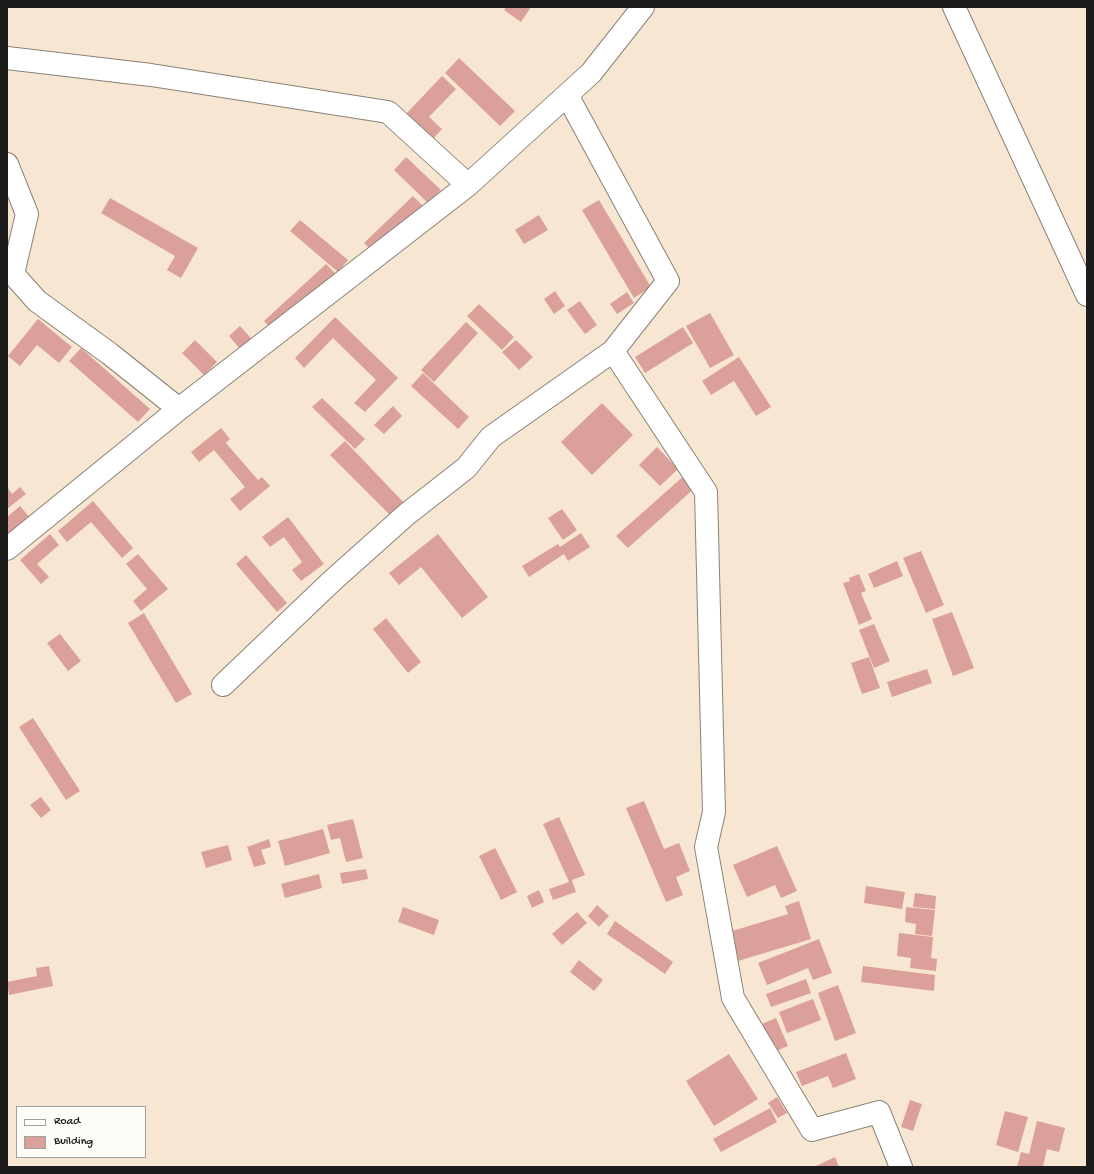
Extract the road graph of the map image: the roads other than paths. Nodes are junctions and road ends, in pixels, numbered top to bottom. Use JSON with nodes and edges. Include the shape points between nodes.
{"nodes":[{"id":1,"x":643,"y":7,"type":"edge"},
{"id":2,"x":954,"y":7,"type":"edge"},
{"id":3,"x":7,"y":58,"type":"edge"},
{"id":4,"x":567,"y":95,"type":"junction"},
{"id":5,"x":7,"y":164,"type":"edge"},
{"id":6,"x":468,"y":185,"type":"junction"},
{"id":7,"x":1087,"y":295,"type":"edge"},
{"id":8,"x":613,"y":351,"type":"junction"},
{"id":9,"x":179,"y":409,"type":"junction"},
{"id":10,"x":7,"y":549,"type":"edge"},
{"id":11,"x":223,"y":685,"type":"dead end"},
{"id":12,"x":901,"y":1167,"type":"edge"}],
"edges":[{"from":1,"to":4,"type":"street","via":[[591,73]]},
{"from":2,"to":7,"type":"street"},
{"from":3,"to":6,"type":"street","via":[[151,75],[388,112]]},
{"from":4,"to":6,"type":"street"},
{"from":4,"to":8,"type":"street","via":[[668,281]]},
{"from":5,"to":9,"type":"street","via":[[27,214],[13,274],[37,301],[110,354]]},
{"from":6,"to":9,"type":"street"},
{"from":8,"to":11,"type":"street","via":[[491,437],[466,468],[401,519]]},
{"from":8,"to":12,"type":"street","via":[[706,492],[714,812],[706,847],[733,998],[812,1130],[879,1112]]},
{"from":9,"to":10,"type":"street"}]}
